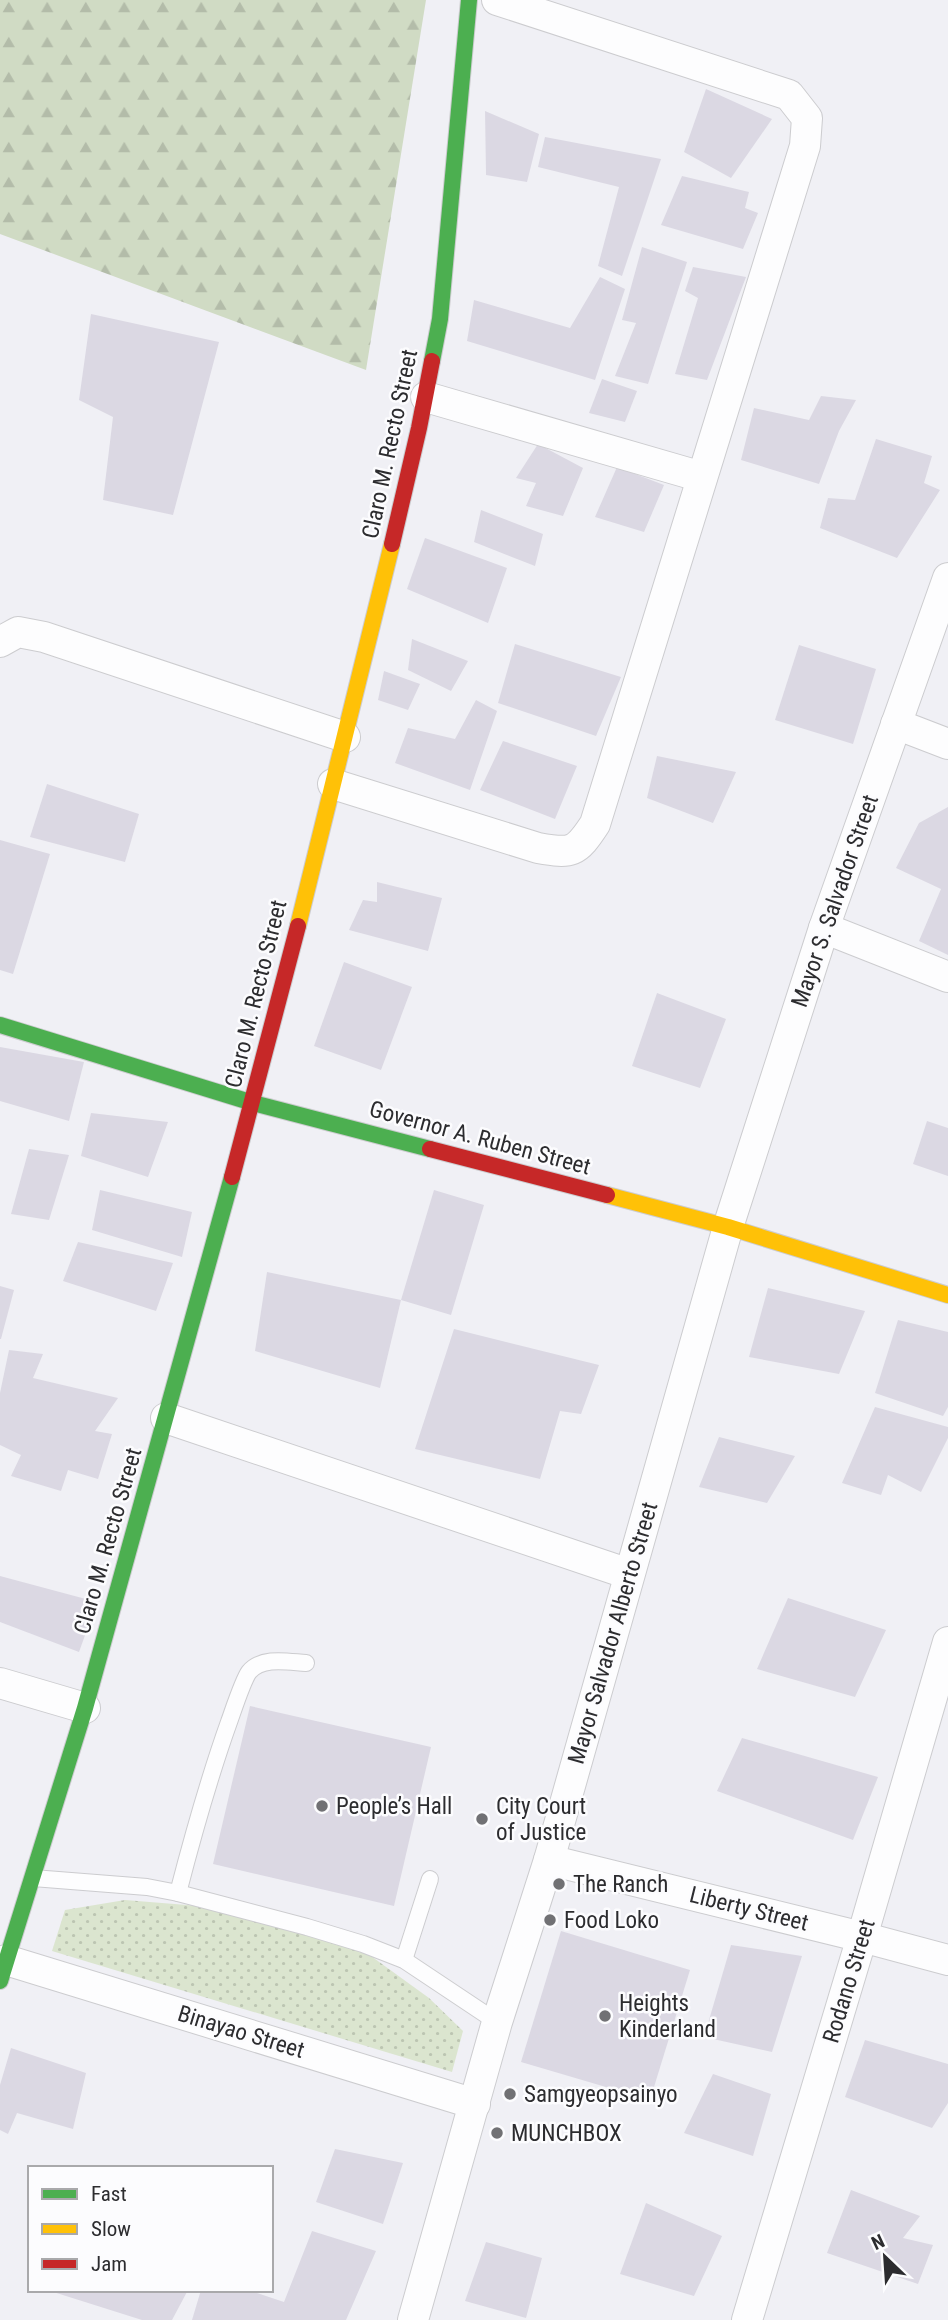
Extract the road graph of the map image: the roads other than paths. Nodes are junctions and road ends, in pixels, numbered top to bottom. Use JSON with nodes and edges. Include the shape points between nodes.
{"nodes":[{"id":1,"x":469,"y":0,"type":"edge"},
{"id":2,"x":497,"y":0,"type":"edge"},
{"id":3,"x":426,"y":397,"type":"junction"},
{"id":4,"x":702,"y":477,"type":"junction"},
{"id":5,"x":948,"y":578,"type":"edge"},
{"id":6,"x":0,"y":642,"type":"edge"},
{"id":7,"x":896,"y":724,"type":"junction"},
{"id":8,"x":345,"y":737,"type":"junction"},
{"id":9,"x":948,"y":744,"type":"edge"},
{"id":10,"x":333,"y":784,"type":"junction"},
{"id":11,"x":824,"y":929,"type":"junction"},
{"id":12,"x":948,"y":977,"type":"edge"},
{"id":13,"x":0,"y":1026,"type":"edge"},
{"id":14,"x":253,"y":1102,"type":"junction"},
{"id":15,"x":728,"y":1227,"type":"junction"},
{"id":16,"x":948,"y":1295,"type":"edge"},
{"id":17,"x":166,"y":1418,"type":"junction"},
{"id":18,"x":629,"y":1574,"type":"junction"},
{"id":19,"x":948,"y":1642,"type":"edge"},
{"id":20,"x":306,"y":1663,"type":"dead end"},
{"id":21,"x":0,"y":1683,"type":"edge"},
{"id":22,"x":85,"y":1708,"type":"junction"},
{"id":23,"x":548,"y":1860,"type":"junction"},
{"id":24,"x":32,"y":1878,"type":"junction"},
{"id":25,"x":429,"y":1879,"type":"dead end"},
{"id":26,"x":178,"y":1893,"type":"junction"},
{"id":27,"x":862,"y":1937,"type":"junction"},
{"id":28,"x":404,"y":1960,"type":"junction"},
{"id":29,"x":948,"y":1960,"type":"edge"},
{"id":30,"x":3,"y":1970,"type":"edge"},
{"id":31,"x":497,"y":2022,"type":"junction"},
{"id":32,"x":475,"y":2104,"type":"junction"},
{"id":33,"x":413,"y":2320,"type":"edge"},
{"id":34,"x":747,"y":2320,"type":"edge"}],
"edges":[{"from":1,"to":3,"type":"main road","name":"Claro M. Recto Street","via":[[440,318]]},
{"from":2,"to":4,"type":"street","via":[[789,95],[807,118],[805,146]]},
{"from":3,"to":4,"type":"street"},
{"from":3,"to":8,"type":"main road","name":"Claro M. Recto Street"},
{"from":4,"to":10,"type":"street","via":[[595,824],[581,845],[563,852],[538,848]]},
{"from":5,"to":7,"type":"street","name":"Mayor S. Salvador Street"},
{"from":6,"to":8,"type":"street","via":[[18,632],[44,637]]},
{"from":7,"to":9,"type":"street"},
{"from":7,"to":11,"type":"street","name":"Mayor S. Salvador Street"},
{"from":8,"to":10,"type":"main road","name":"Claro M. Recto Street"},
{"from":10,"to":14,"type":"main road","name":"Claro M. Recto Street"},
{"from":11,"to":12,"type":"street"},
{"from":11,"to":15,"type":"street","name":"Mayor S. Salvador Street"},
{"from":13,"to":14,"type":"main road","name":"Governor A. Ruben Street"},
{"from":14,"to":15,"type":"main road","name":"Governor A. Ruben Street"},
{"from":14,"to":17,"type":"main road","name":"Claro M. Recto Street"},
{"from":15,"to":16,"type":"main road","name":"Governor A. Ruben Street"},
{"from":15,"to":18,"type":"street","name":"Mayor Salvador Alberto Street"},
{"from":17,"to":18,"type":"street"},
{"from":17,"to":22,"type":"main road","name":"Claro M. Recto Street"},
{"from":18,"to":23,"type":"street","name":"Mayor Salvador Alberto Street"},
{"from":19,"to":27,"type":"street","name":"Rodano Street"},
{"from":20,"to":26,"type":"lane","via":[[263,1663],[250,1672],[201,1805]]},
{"from":21,"to":22,"type":"street"},
{"from":22,"to":24,"type":"main road","name":"Claro M. Recto Street"},
{"from":23,"to":27,"type":"street","name":"Liberty Street"},
{"from":23,"to":31,"type":"street","name":"Mayor Salvador Alberto Street"},
{"from":24,"to":26,"type":"lane"},
{"from":24,"to":30,"type":"main road","name":"Claro M. Recto Street"},
{"from":25,"to":28,"type":"lane"},
{"from":26,"to":28,"type":"lane","via":[[307,1927]]},
{"from":27,"to":29,"type":"street","name":"Liberty Street"},
{"from":27,"to":34,"type":"street","name":"Rodano Street"},
{"from":28,"to":31,"type":"lane"},
{"from":30,"to":32,"type":"street","name":"Binayao Street"},
{"from":31,"to":32,"type":"street","name":"Mayor Salvador Alberto Street"},
{"from":32,"to":33,"type":"street","name":"Mayor Salvador Alberto Street"}]}
